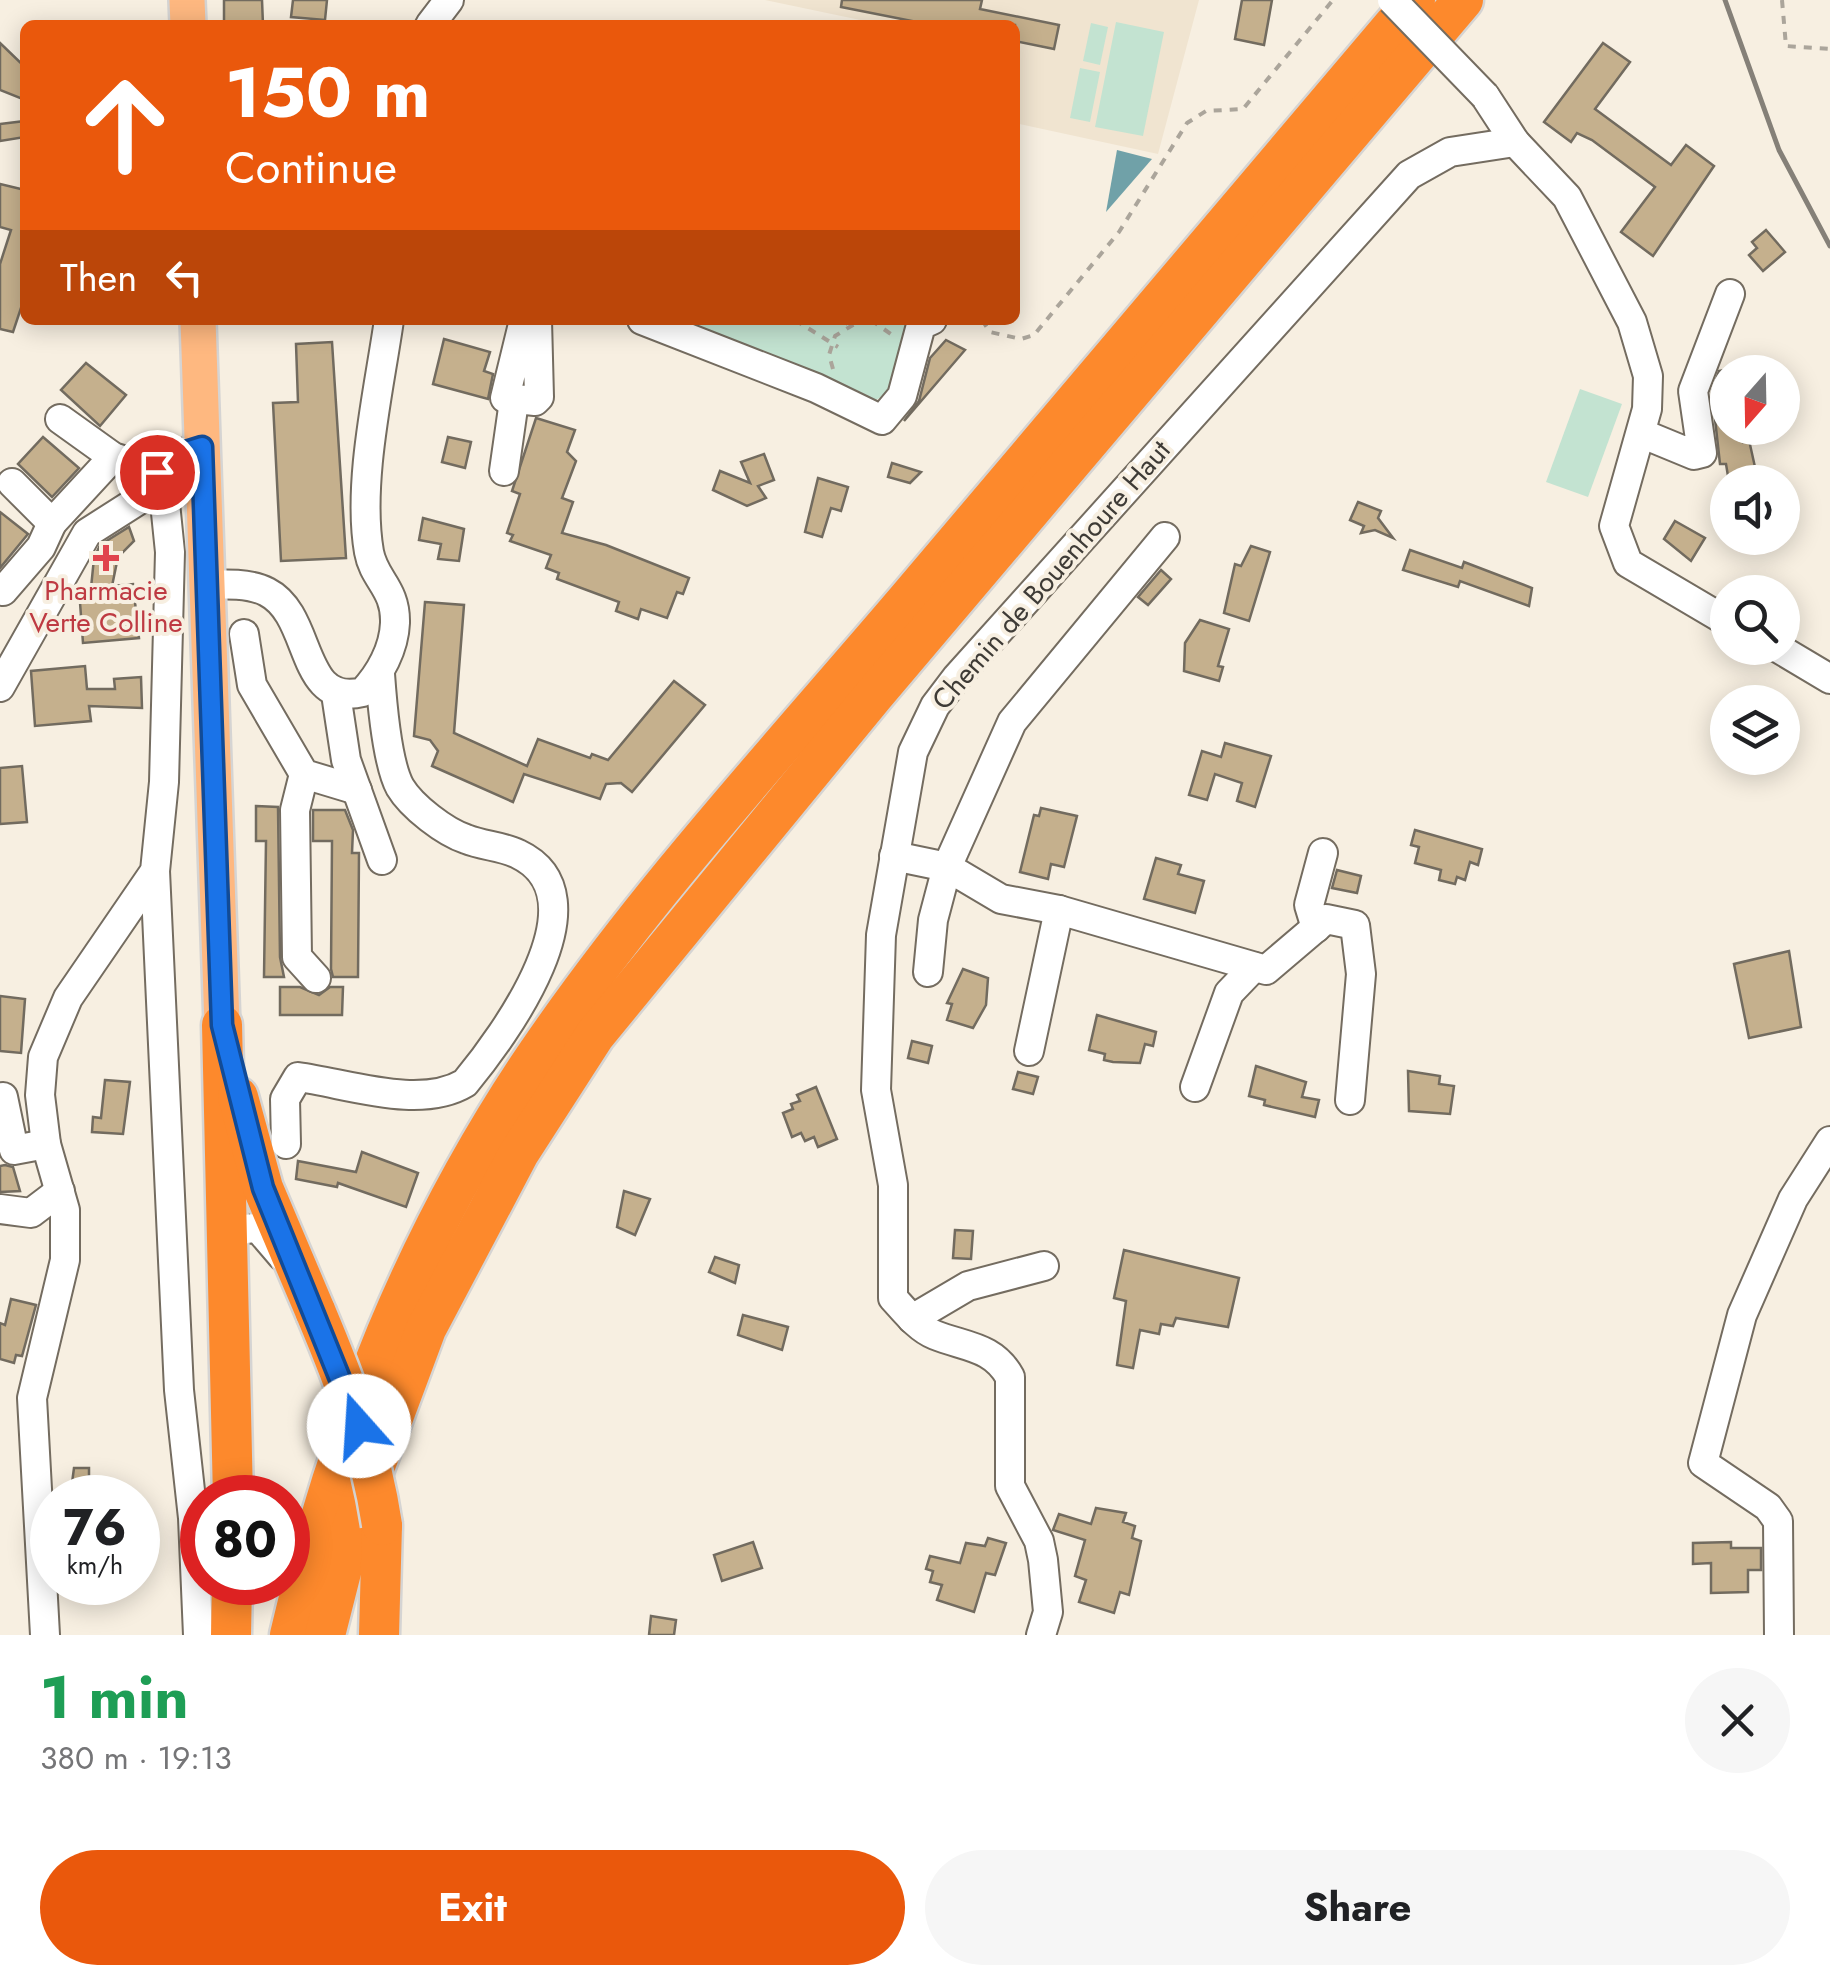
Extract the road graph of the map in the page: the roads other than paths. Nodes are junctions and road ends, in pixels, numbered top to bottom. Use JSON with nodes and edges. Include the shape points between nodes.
{"nodes":[{"id":1,"x":449,"y":0,"type":"edge"},
{"id":2,"x":1392,"y":0,"type":"edge"},
{"id":3,"x":1415,"y":0,"type":"edge"},
{"id":4,"x":1463,"y":0,"type":"edge"},
{"id":5,"x":431,"y":20,"type":"edge"},
{"id":6,"x":1515,"y":142,"type":"junction"},
{"id":7,"x":1730,"y":294,"type":"dead end"},
{"id":8,"x":198,"y":325,"type":"edge"},
{"id":9,"x":389,"y":325,"type":"edge"},
{"id":10,"x":523,"y":325,"type":"edge"},
{"id":11,"x":537,"y":325,"type":"edge"},
{"id":12,"x":655,"y":325,"type":"edge"},
{"id":13,"x":920,"y":325,"type":"edge"},
{"id":14,"x":514,"y":402,"type":"junction"},
{"id":15,"x":60,"y":419,"type":"dead end"},
{"id":16,"x":1643,"y":434,"type":"junction"},
{"id":17,"x":113,"y":457,"type":"junction"},
{"id":18,"x":202,"y":461,"type":"junction"},
{"id":19,"x":504,"y":471,"type":"dead end"},
{"id":20,"x":156,"y":480,"type":"junction"},
{"id":21,"x":12,"y":484,"type":"dead end"},
{"id":22,"x":52,"y":523,"type":"junction"},
{"id":23,"x":1165,"y":537,"type":"dead end"},
{"id":24,"x":206,"y":585,"type":"junction"},
{"id":25,"x":1,"y":592,"type":"edge"},
{"id":26,"x":1710,"y":611,"type":"edge"},
{"id":27,"x":244,"y":634,"type":"dead end"},
{"id":28,"x":11,"y":650,"type":"edge"},
{"id":29,"x":1800,"y":661,"type":"edge"},
{"id":30,"x":380,"y":674,"type":"junction"},
{"id":31,"x":1830,"y":679,"type":"edge"},
{"id":32,"x":0,"y":687,"type":"edge"},
{"id":33,"x":336,"y":694,"type":"junction"},
{"id":34,"x":304,"y":774,"type":"junction"},
{"id":35,"x":357,"y":790,"type":"junction"},
{"id":36,"x":1322,"y":853,"type":"dead end"},
{"id":37,"x":894,"y":856,"type":"junction"},
{"id":38,"x":382,"y":860,"type":"dead end"},
{"id":39,"x":947,"y":867,"type":"junction"},
{"id":40,"x":155,"y":872,"type":"junction"},
{"id":41,"x":1059,"y":910,"type":"junction"},
{"id":42,"x":1316,"y":928,"type":"junction"},
{"id":43,"x":1226,"y":959,"type":"junction"},
{"id":44,"x":1254,"y":967,"type":"junction"},
{"id":45,"x":928,"y":972,"type":"dead end"},
{"id":46,"x":316,"y":978,"type":"dead end"},
{"id":47,"x":222,"y":1025,"type":"junction"},
{"id":48,"x":1029,"y":1052,"type":"dead end"},
{"id":49,"x":3,"y":1097,"type":"dead end"},
{"id":50,"x":1350,"y":1100,"type":"dead end"},
{"id":51,"x":1830,"y":1141,"type":"edge"},
{"id":52,"x":46,"y":1144,"type":"junction"},
{"id":53,"x":286,"y":1144,"type":"dead end"},
{"id":54,"x":60,"y":1192,"type":"junction"},
{"id":55,"x":0,"y":1209,"type":"edge"},
{"id":56,"x":224,"y":1244,"type":"junction"},
{"id":57,"x":1044,"y":1266,"type":"dead end"},
{"id":58,"x":308,"y":1298,"type":"junction"},
{"id":59,"x":912,"y":1319,"type":"junction"},
{"id":60,"x":232,"y":1475,"type":"edge"},
{"id":61,"x":232,"y":1605,"type":"edge"},
{"id":62,"x":45,"y":1635,"type":"edge"},
{"id":63,"x":198,"y":1635,"type":"edge"},
{"id":64,"x":231,"y":1635,"type":"edge"},
{"id":65,"x":290,"y":1635,"type":"edge"},
{"id":66,"x":326,"y":1635,"type":"edge"},
{"id":67,"x":378,"y":1635,"type":"edge"},
{"id":68,"x":1041,"y":1635,"type":"edge"},
{"id":69,"x":1778,"y":1635,"type":"edge"}],
"edges":[{"from":1,"to":5,"type":"street"},
{"from":2,"to":6,"type":"street","bridge":true,"via":[[1485,96]]},
{"from":3,"to":65,"type":"highway","via":[[691,855],[538,1054],[424,1247],[382,1344],[308,1556]]},
{"from":4,"to":66,"type":"highway","via":[[874,695],[596,1035],[520,1152],[426,1329],[358,1508]]},
{"from":6,"to":16,"type":"street","via":[[1567,197],[1632,322],[1648,376]]},
{"from":6,"to":37,"type":"street","name":"Chemin de Bouenhoure Haut","via":[[1450,152],[1409,175],[958,677],[913,752]]},
{"from":7,"to":16,"type":"street","via":[[1693,391],[1702,453]]},
{"from":8,"to":18,"type":"main road"},
{"from":9,"to":30,"type":"street","via":[[367,514],[369,556],[394,596],[395,628]]},
{"from":10,"to":14,"type":"street","via":[[505,398]]},
{"from":11,"to":14,"type":"street","via":[[541,388],[534,401]]},
{"from":12,"to":13,"type":"street","via":[[882,420],[902,396]]},
{"from":14,"to":19,"type":"street"},
{"from":15,"to":17,"type":"street"},
{"from":16,"to":26,"type":"street","via":[[1614,526],[1619,545],[1628,563]]},
{"from":17,"to":20,"type":"street"},
{"from":17,"to":22,"type":"street"},
{"from":18,"to":20,"type":"street","via":[[170,457]]},
{"from":18,"to":24,"type":"main road"},
{"from":20,"to":28,"type":"street","via":[[87,533]]},
{"from":20,"to":40,"type":"street","via":[[170,552]]},
{"from":21,"to":22,"type":"street"},
{"from":22,"to":25,"type":"street","via":[[41,547]]},
{"from":23,"to":39,"type":"street","via":[[1012,722]]},
{"from":24,"to":33,"type":"street","via":[[266,591],[288,607],[322,686]]},
{"from":24,"to":47,"type":"main road"},
{"from":27,"to":34,"type":"street","via":[[252,685]]},
{"from":28,"to":32,"type":"street"},
{"from":29,"to":31,"type":"street"},
{"from":30,"to":33,"type":"street","via":[[363,692]]},
{"from":30,"to":53,"type":"street","via":[[383,722],[400,787],[463,838],[518,854],[543,871],[554,897],[549,946],[466,1083],[422,1096],[298,1077],[285,1099]]},
{"from":33,"to":35,"type":"street"},
{"from":34,"to":35,"type":"street"},
{"from":34,"to":46,"type":"street","via":[[294,810],[297,958]]},
{"from":35,"to":38,"type":"street"},
{"from":36,"to":42,"type":"street","via":[[1309,905]]},
{"from":37,"to":39,"type":"street"},
{"from":37,"to":59,"type":"street","name":"Chemin de Bouenhoure Haut","via":[[881,935],[876,1090],[893,1186],[892,1298]]},
{"from":39,"to":41,"type":"street","via":[[1001,899]]},
{"from":39,"to":45,"type":"street"},
{"from":40,"to":52,"type":"street","via":[[68,998],[43,1057]]},
{"from":40,"to":63,"type":"street","via":[[179,1390]]},
{"from":41,"to":43,"type":"street"},
{"from":41,"to":48,"type":"street"},
{"from":42,"to":44,"type":"street","via":[[1266,970]]},
{"from":42,"to":50,"type":"street","via":[[1326,919],[1355,925],[1361,974]]},
{"from":43,"to":44,"type":"street"},
{"from":43,"to":44,"type":"street","via":[[1188,1084],[1228,993]]},
{"from":47,"to":56,"type":"highway"},
{"from":47,"to":58,"type":"highway","via":[[263,1188]]},
{"from":49,"to":52,"type":"street","via":[[14,1150]]},
{"from":51,"to":69,"type":"street","via":[[1793,1200],[1742,1315],[1704,1463],[1778,1521]]},
{"from":52,"to":54,"type":"street"},
{"from":54,"to":55,"type":"street","via":[[31,1213]]},
{"from":54,"to":62,"type":"street","via":[[65,1260],[32,1398]]},
{"from":56,"to":58,"type":"street","via":[[243,1229],[258,1228]]},
{"from":56,"to":60,"type":"highway"},
{"from":57,"to":59,"type":"street","via":[[968,1286]]},
{"from":58,"to":67,"type":"highway","bridge":true,"via":[[374,1478],[382,1525]]},
{"from":59,"to":68,"type":"street","via":[[934,1334],[974,1345],[1002,1363],[1010,1377],[1010,1486],[1044,1560],[1048,1612]]},
{"from":61,"to":64,"type":"highway"}]}
